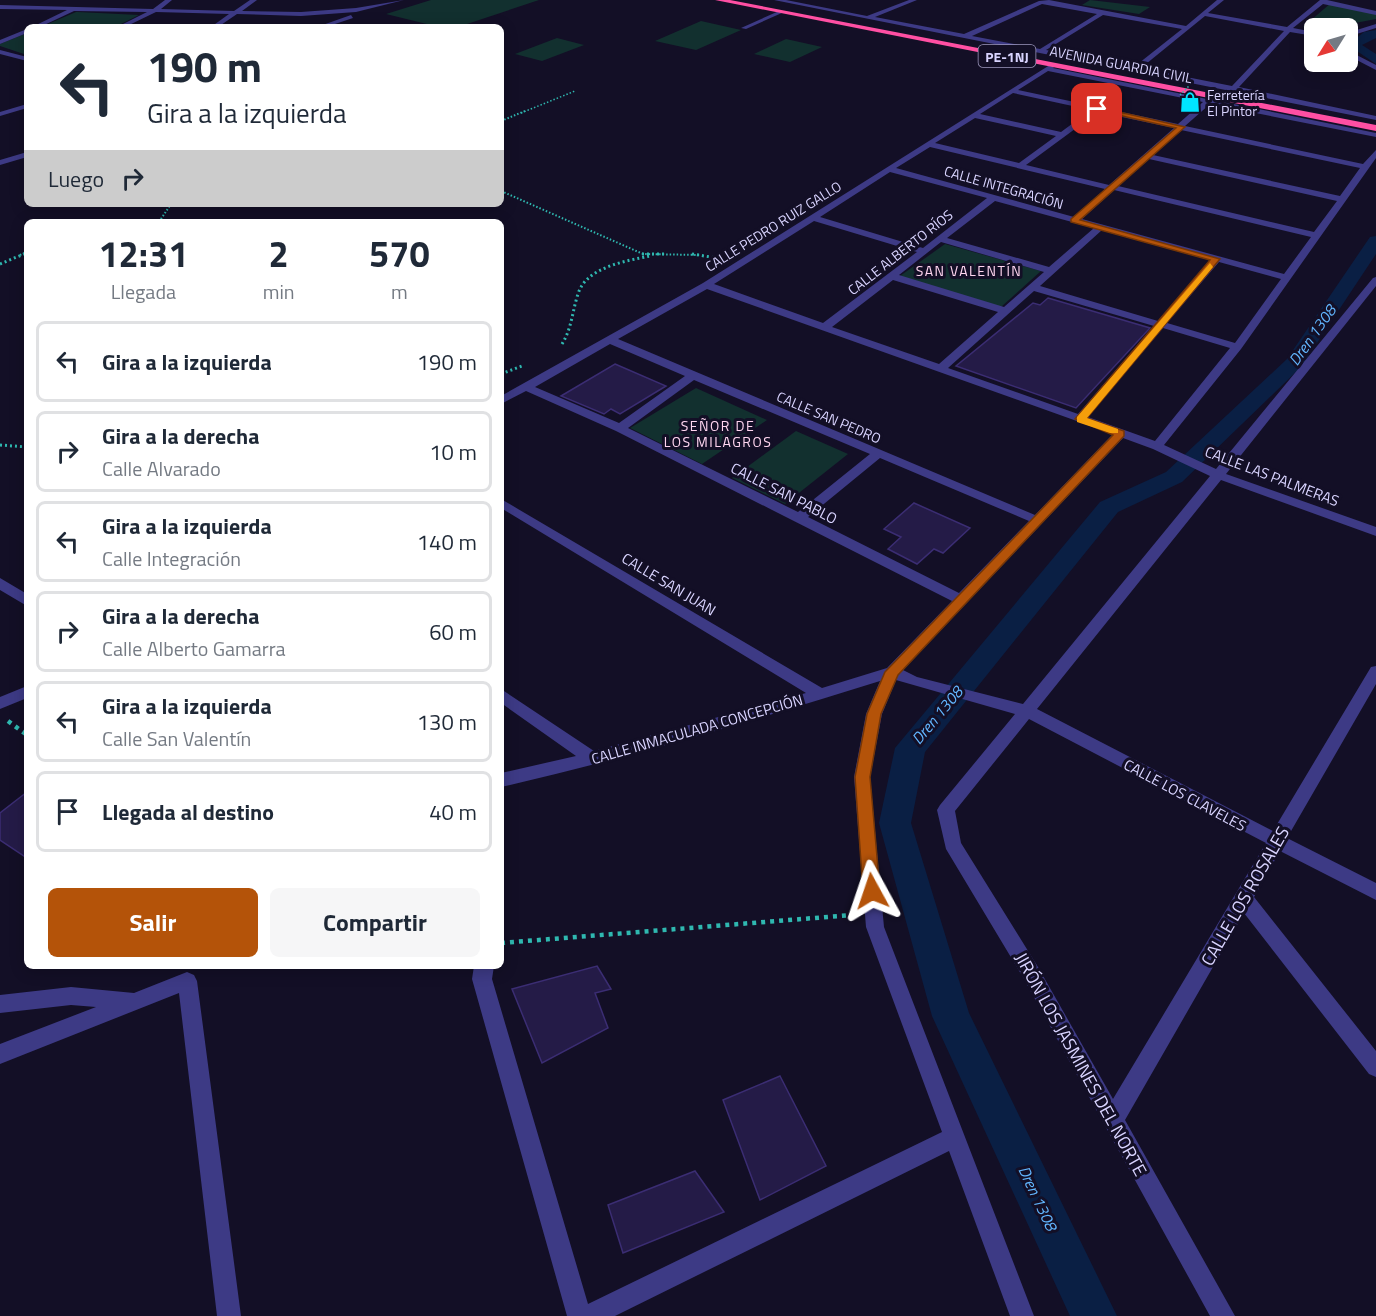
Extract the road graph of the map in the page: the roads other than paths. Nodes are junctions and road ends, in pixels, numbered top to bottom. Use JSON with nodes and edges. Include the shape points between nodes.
{"nodes":[{"id":1,"x":87,"y":0,"type":"edge"},
{"id":2,"x":169,"y":0,"type":"edge"},
{"id":3,"x":254,"y":0,"type":"edge"},
{"id":4,"x":384,"y":0,"type":"edge"},
{"id":5,"x":401,"y":0,"type":"edge"},
{"id":6,"x":719,"y":0,"type":"edge"},
{"id":7,"x":743,"y":0,"type":"edge"},
{"id":8,"x":777,"y":0,"type":"edge"},
{"id":9,"x":914,"y":0,"type":"edge"},
{"id":10,"x":1218,"y":0,"type":"edge"},
{"id":11,"x":1044,"y":1,"type":"edge"},
{"id":12,"x":1323,"y":1,"type":"edge"},
{"id":13,"x":368,"y":6,"type":"junction"},
{"id":14,"x":791,"y":6,"type":"junction"},
{"id":15,"x":0,"y":7,"type":"edge"},
{"id":16,"x":75,"y":9,"type":"junction"},
{"id":17,"x":154,"y":11,"type":"junction"},
{"id":18,"x":781,"y":12,"type":"junction"},
{"id":19,"x":240,"y":13,"type":"junction"},
{"id":20,"x":1102,"y":13,"type":"junction"},
{"id":21,"x":1376,"y":13,"type":"edge"},
{"id":22,"x":1202,"y":14,"type":"junction"},
{"id":23,"x":867,"y":18,"type":"junction"},
{"id":24,"x":856,"y":22,"type":"junction"},
{"id":25,"x":42,"y":24,"type":"edge"},
{"id":26,"x":126,"y":24,"type":"edge"},
{"id":27,"x":220,"y":24,"type":"edge"},
{"id":28,"x":327,"y":24,"type":"edge"},
{"id":29,"x":1376,"y":26,"type":"edge"},
{"id":30,"x":1184,"y":27,"type":"junction"},
{"id":31,"x":744,"y":28,"type":"dead end"},
{"id":32,"x":1289,"y":29,"type":"junction"},
{"id":33,"x":24,"y":31,"type":"edge"},
{"id":34,"x":1304,"y":32,"type":"edge"},
{"id":35,"x":1358,"y":32,"type":"edge"},
{"id":36,"x":966,"y":36,"type":"junction"},
{"id":37,"x":955,"y":41,"type":"junction"},
{"id":38,"x":0,"y":42,"type":"edge"},
{"id":39,"x":1041,"y":51,"type":"junction"},
{"id":40,"x":0,"y":52,"type":"edge"},
{"id":41,"x":1033,"y":56,"type":"junction"},
{"id":42,"x":24,"y":58,"type":"edge"},
{"id":43,"x":1358,"y":58,"type":"edge"},
{"id":44,"x":1050,"y":67,"type":"junction"},
{"id":45,"x":1376,"y":68,"type":"edge"},
{"id":46,"x":1136,"y":69,"type":"junction"},
{"id":47,"x":1234,"y":88,"type":"junction"},
{"id":48,"x":1012,"y":91,"type":"junction"},
{"id":49,"x":1211,"y":99,"type":"junction"},
{"id":50,"x":24,"y":107,"type":"edge"},
{"id":51,"x":1097,"y":109,"type":"junction"},
{"id":52,"x":1298,"y":110,"type":"junction"},
{"id":53,"x":2,"y":112,"type":"edge"},
{"id":54,"x":1355,"y":114,"type":"junction"},
{"id":55,"x":974,"y":115,"type":"junction"},
{"id":56,"x":1376,"y":118,"type":"edge"},
{"id":57,"x":1376,"y":123,"type":"edge"},
{"id":58,"x":1181,"y":127,"type":"junction"},
{"id":59,"x":1376,"y":128,"type":"edge"},
{"id":60,"x":1376,"y":134,"type":"edge"},
{"id":61,"x":1062,"y":135,"type":"junction"},
{"id":62,"x":929,"y":144,"type":"junction"},
{"id":63,"x":1376,"y":152,"type":"edge"},
{"id":64,"x":24,"y":155,"type":"edge"},
{"id":65,"x":1148,"y":156,"type":"junction"},
{"id":66,"x":0,"y":163,"type":"edge"},
{"id":67,"x":1020,"y":166,"type":"junction"},
{"id":68,"x":1366,"y":167,"type":"junction"},
{"id":69,"x":889,"y":170,"type":"junction"},
{"id":70,"x":1112,"y":188,"type":"junction"},
{"id":71,"x":993,"y":198,"type":"junction"},
{"id":72,"x":1341,"y":199,"type":"junction"},
{"id":73,"x":814,"y":218,"type":"junction"},
{"id":74,"x":1074,"y":221,"type":"junction"},
{"id":75,"x":1100,"y":228,"type":"junction"},
{"id":76,"x":1316,"y":236,"type":"junction"},
{"id":77,"x":940,"y":239,"type":"junction"},
{"id":78,"x":924,"y":251,"type":"junction"},
{"id":79,"x":1216,"y":259,"type":"junction"},
{"id":80,"x":1051,"y":271,"type":"junction"},
{"id":81,"x":891,"y":276,"type":"junction"},
{"id":82,"x":1286,"y":277,"type":"junction"},
{"id":83,"x":1376,"y":280,"type":"edge"},
{"id":84,"x":706,"y":285,"type":"junction"},
{"id":85,"x":1033,"y":287,"type":"junction"},
{"id":86,"x":1005,"y":311,"type":"junction"},
{"id":87,"x":1160,"y":324,"type":"junction"},
{"id":88,"x":824,"y":328,"type":"junction"},
{"id":89,"x":610,"y":340,"type":"junction"},
{"id":90,"x":1237,"y":347,"type":"junction"},
{"id":91,"x":940,"y":369,"type":"junction"},
{"id":92,"x":692,"y":376,"type":"junction"},
{"id":93,"x":526,"y":387,"type":"junction"},
{"id":94,"x":504,"y":399,"type":"edge"},
{"id":95,"x":1080,"y":419,"type":"junction"},
{"id":96,"x":620,"y":428,"type":"junction"},
{"id":97,"x":1120,"y":434,"type":"junction"},
{"id":98,"x":1157,"y":446,"type":"junction"},
{"id":99,"x":878,"y":454,"type":"junction"},
{"id":100,"x":1218,"y":475,"type":"junction"},
{"id":101,"x":504,"y":505,"type":"edge"},
{"id":102,"x":799,"y":518,"type":"junction"},
{"id":103,"x":1037,"y":520,"type":"junction"},
{"id":104,"x":1376,"y":532,"type":"edge"},
{"id":105,"x":0,"y":583,"type":"edge"},
{"id":106,"x":24,"y":599,"type":"edge"},
{"id":107,"x":961,"y":600,"type":"junction"},
{"id":108,"x":1376,"y":671,"type":"edge"},
{"id":109,"x":892,"y":672,"type":"junction"},
{"id":110,"x":24,"y":693,"type":"edge"},
{"id":111,"x":821,"y":694,"type":"junction"},
{"id":112,"x":504,"y":697,"type":"edge"},
{"id":113,"x":0,"y":703,"type":"edge"},
{"id":114,"x":1026,"y":711,"type":"junction"},
{"id":115,"x":592,"y":758,"type":"junction"},
{"id":116,"x":504,"y":779,"type":"edge"},
{"id":117,"x":1276,"y":843,"type":"junction"},
{"id":118,"x":1376,"y":892,"type":"edge"},
{"id":119,"x":1243,"y":897,"type":"junction"},
{"id":120,"x":484,"y":969,"type":"edge"},
{"id":121,"x":135,"y":1001,"type":"junction"},
{"id":122,"x":0,"y":1004,"type":"edge"},
{"id":123,"x":0,"y":1054,"type":"edge"},
{"id":124,"x":1376,"y":1067,"type":"edge"},
{"id":125,"x":1113,"y":1120,"type":"junction"},
{"id":126,"x":954,"y":1137,"type":"junction"},
{"id":127,"x":229,"y":1316,"type":"edge"},
{"id":128,"x":579,"y":1316,"type":"edge"},
{"id":129,"x":590,"y":1316,"type":"edge"},
{"id":130,"x":1022,"y":1316,"type":"edge"},
{"id":131,"x":1223,"y":1316,"type":"edge"}],
"edges":[{"from":1,"to":16,"type":"street"},
{"from":2,"to":17,"type":"street"},
{"from":3,"to":19,"type":"street"},
{"from":4,"to":13,"type":"street"},
{"from":5,"to":13,"type":"street"},
{"from":6,"to":18,"type":"highway","name":"AVENIDA GUARDIA CIVIL","number":"PE-1NJ"},
{"from":7,"to":14,"type":"highway","name":"AVENIDA GUARDIA CIVIL","number":"PE-1NJ"},
{"from":8,"to":14,"type":"street"},
{"from":9,"to":23,"type":"street"},
{"from":10,"to":22,"type":"street"},
{"from":11,"to":20,"type":"street"},
{"from":11,"to":36,"type":"street"},
{"from":12,"to":21,"type":"street"},
{"from":12,"to":32,"type":"street"},
{"from":13,"to":19,"type":"street","via":[[309,14]]},
{"from":13,"to":28,"type":"street"},
{"from":14,"to":23,"type":"street"},
{"from":14,"to":24,"type":"highway","name":"AVENIDA GUARDIA CIVIL","number":"PE-1NJ"},
{"from":15,"to":16,"type":"street"},
{"from":16,"to":17,"type":"street"},
{"from":16,"to":25,"type":"street"},
{"from":17,"to":19,"type":"street"},
{"from":17,"to":26,"type":"street"},
{"from":18,"to":31,"type":"street"},
{"from":18,"to":44,"type":"highway","name":"AVENIDA GUARDIA CIVIL","number":"PE-1NJ"},
{"from":19,"to":27,"type":"street"},
{"from":20,"to":30,"type":"street"},
{"from":20,"to":39,"type":"street"},
{"from":22,"to":30,"type":"street"},
{"from":22,"to":32,"type":"street"},
{"from":23,"to":24,"type":"street"},
{"from":23,"to":36,"type":"street"},
{"from":24,"to":37,"type":"highway","name":"AVENIDA GUARDIA CIVIL","number":"PE-1NJ"},
{"from":29,"to":35,"type":"street"},
{"from":30,"to":46,"type":"street"},
{"from":32,"to":34,"type":"street"},
{"from":32,"to":47,"type":"street"},
{"from":33,"to":38,"type":"street"},
{"from":36,"to":37,"type":"street"},
{"from":36,"to":39,"type":"street"},
{"from":37,"to":41,"type":"highway","name":"AVENIDA GUARDIA CIVIL","number":"PE-1NJ"},
{"from":39,"to":41,"type":"street"},
{"from":39,"to":46,"type":"street"},
{"from":40,"to":42,"type":"street"},
{"from":41,"to":52,"type":"highway","name":"AVENIDA GUARDIA CIVIL","number":"PE-1NJ"},
{"from":43,"to":45,"type":"street"},
{"from":44,"to":48,"type":"street","name":"CALLE PEDRO RUIZ GALLO"},
{"from":44,"to":49,"type":"highway","name":"AVENIDA GUARDIA CIVIL","number":"PE-1NJ"},
{"from":46,"to":47,"type":"street"},
{"from":47,"to":54,"type":"street"},
{"from":48,"to":51,"type":"street"},
{"from":48,"to":55,"type":"street","name":"CALLE PEDRO RUIZ GALLO"},
{"from":49,"to":52,"type":"highway","name":"AVENIDA GUARDIA CIVIL","number":"PE-1NJ"},
{"from":49,"to":58,"type":"street"},
{"from":49,"to":60,"type":"street"},
{"from":50,"to":53,"type":"street"},
{"from":51,"to":58,"type":"street"},
{"from":51,"to":61,"type":"street"},
{"from":52,"to":54,"type":"street"},
{"from":52,"to":57,"type":"highway","name":"AVENIDA GUARDIA CIVIL","number":"PE-1NJ"},
{"from":52,"to":59,"type":"highway","name":"AVENIDA GUARDIA CIVIL","number":"PE-1NJ"},
{"from":52,"to":60,"type":"street"},
{"from":54,"to":56,"type":"street"},
{"from":55,"to":61,"type":"street"},
{"from":55,"to":62,"type":"street","name":"CALLE PEDRO RUIZ GALLO"},
{"from":58,"to":65,"type":"street"},
{"from":58,"to":68,"type":"street"},
{"from":61,"to":67,"type":"street"},
{"from":62,"to":67,"type":"street"},
{"from":62,"to":69,"type":"street","name":"CALLE PEDRO RUIZ GALLO"},
{"from":63,"to":68,"type":"street"},
{"from":64,"to":66,"type":"street"},
{"from":65,"to":70,"type":"street"},
{"from":65,"to":72,"type":"street"},
{"from":67,"to":70,"type":"street"},
{"from":68,"to":72,"type":"street"},
{"from":69,"to":71,"type":"street","name":"CALLE INTEGRACIÓN"},
{"from":69,"to":73,"type":"street","name":"CALLE PEDRO RUIZ GALLO"},
{"from":70,"to":74,"type":"street"},
{"from":70,"to":76,"type":"street"},
{"from":71,"to":74,"type":"street","name":"CALLE INTEGRACIÓN"},
{"from":71,"to":77,"type":"street","name":"CALLE ALBERTO RÍOS"},
{"from":72,"to":76,"type":"street"},
{"from":73,"to":78,"type":"street"},
{"from":73,"to":84,"type":"street","name":"CALLE PEDRO RUIZ GALLO"},
{"from":74,"to":75,"type":"street","name":"CALLE INTEGRACIÓN"},
{"from":75,"to":79,"type":"street","name":"CALLE INTEGRACIÓN"},
{"from":75,"to":80,"type":"street"},
{"from":76,"to":82,"type":"street"},
{"from":77,"to":78,"type":"street","name":"CALLE ALBERTO RÍOS"},
{"from":77,"to":80,"type":"street"},
{"from":78,"to":81,"type":"street","name":"CALLE ALBERTO RÍOS"},
{"from":79,"to":82,"type":"street","name":"CALLE INTEGRACIÓN"},
{"from":79,"to":87,"type":"street"},
{"from":80,"to":85,"type":"street"},
{"from":81,"to":86,"type":"street"},
{"from":81,"to":88,"type":"street","name":"CALLE ALBERTO RÍOS"},
{"from":82,"to":90,"type":"street"},
{"from":83,"to":100,"type":"street"},
{"from":84,"to":88,"type":"street","name":"CALLE LAS PALMERAS"},
{"from":84,"to":89,"type":"street","name":"CALLE PEDRO RUIZ GALLO"},
{"from":85,"to":86,"type":"street"},
{"from":85,"to":87,"type":"street"},
{"from":86,"to":91,"type":"street"},
{"from":87,"to":90,"type":"street"},
{"from":87,"to":95,"type":"street"},
{"from":88,"to":91,"type":"street","name":"CALLE LAS PALMERAS"},
{"from":89,"to":92,"type":"street","name":"CALLE SAN PEDRO"},
{"from":89,"to":93,"type":"street","name":"CALLE PEDRO RUIZ GALLO"},
{"from":90,"to":98,"type":"street"},
{"from":91,"to":95,"type":"street","name":"CALLE LAS PALMERAS"},
{"from":92,"to":96,"type":"street"},
{"from":92,"to":99,"type":"street","name":"CALLE SAN PEDRO"},
{"from":93,"to":94,"type":"street","name":"CALLE PEDRO RUIZ GALLO"},
{"from":93,"to":96,"type":"street","name":"CALLE SAN PABLO"},
{"from":95,"to":97,"type":"street","name":"CALLE LAS PALMERAS"},
{"from":96,"to":102,"type":"street","name":"CALLE SAN PABLO"},
{"from":97,"to":98,"type":"street","name":"CALLE LAS PALMERAS"},
{"from":97,"to":103,"type":"street"},
{"from":98,"to":100,"type":"street","name":"CALLE LAS PALMERAS"},
{"from":99,"to":102,"type":"street"},
{"from":99,"to":103,"type":"street","name":"CALLE SAN PEDRO"},
{"from":100,"to":104,"type":"street","name":"CALLE LAS PALMERAS"},
{"from":100,"to":114,"type":"street"},
{"from":101,"to":111,"type":"street","name":"CALLE SAN JUAN"},
{"from":102,"to":107,"type":"street","name":"CALLE SAN PABLO"},
{"from":103,"to":107,"type":"street"},
{"from":105,"to":106,"type":"street"},
{"from":107,"to":109,"type":"street"},
{"from":108,"to":117,"type":"street","name":"CALLE LOS ROSALES"},
{"from":109,"to":111,"type":"street","name":"CALLE INMACULADA CONCEPCIÓN"},
{"from":109,"to":114,"type":"street","name":"CALLE LOS CLAVELES"},
{"from":109,"to":126,"type":"street","via":[[874,714],[862,777],[873,913]]},
{"from":110,"to":113,"type":"street"},
{"from":111,"to":115,"type":"street","name":"CALLE INMACULADA CONCEPCIÓN"},
{"from":112,"to":115,"type":"street"},
{"from":114,"to":117,"type":"street","name":"CALLE LOS CLAVELES"},
{"from":114,"to":125,"type":"street","name":"JIRÓN LOS JASMINES DEL NORTE","via":[[946,810],[952,844],[1031,973]]},
{"from":115,"to":116,"type":"street","name":"CALLE INMACULADA CONCEPCIÓN"},
{"from":117,"to":118,"type":"street","name":"CALLE LOS CLAVELES"},
{"from":117,"to":119,"type":"street","name":"CALLE LOS ROSALES"},
{"from":119,"to":124,"type":"street"},
{"from":119,"to":125,"type":"street","name":"CALLE LOS ROSALES"},
{"from":120,"to":128,"type":"street","via":[[482,979]]},
{"from":121,"to":122,"type":"street","via":[[71,996]]},
{"from":121,"to":123,"type":"street"},
{"from":121,"to":127,"type":"street","via":[[187,981]]},
{"from":125,"to":131,"type":"street","name":"JIRÓN LOS JASMINES DEL NORTE"},
{"from":126,"to":129,"type":"street"},
{"from":126,"to":130,"type":"street"}]}
